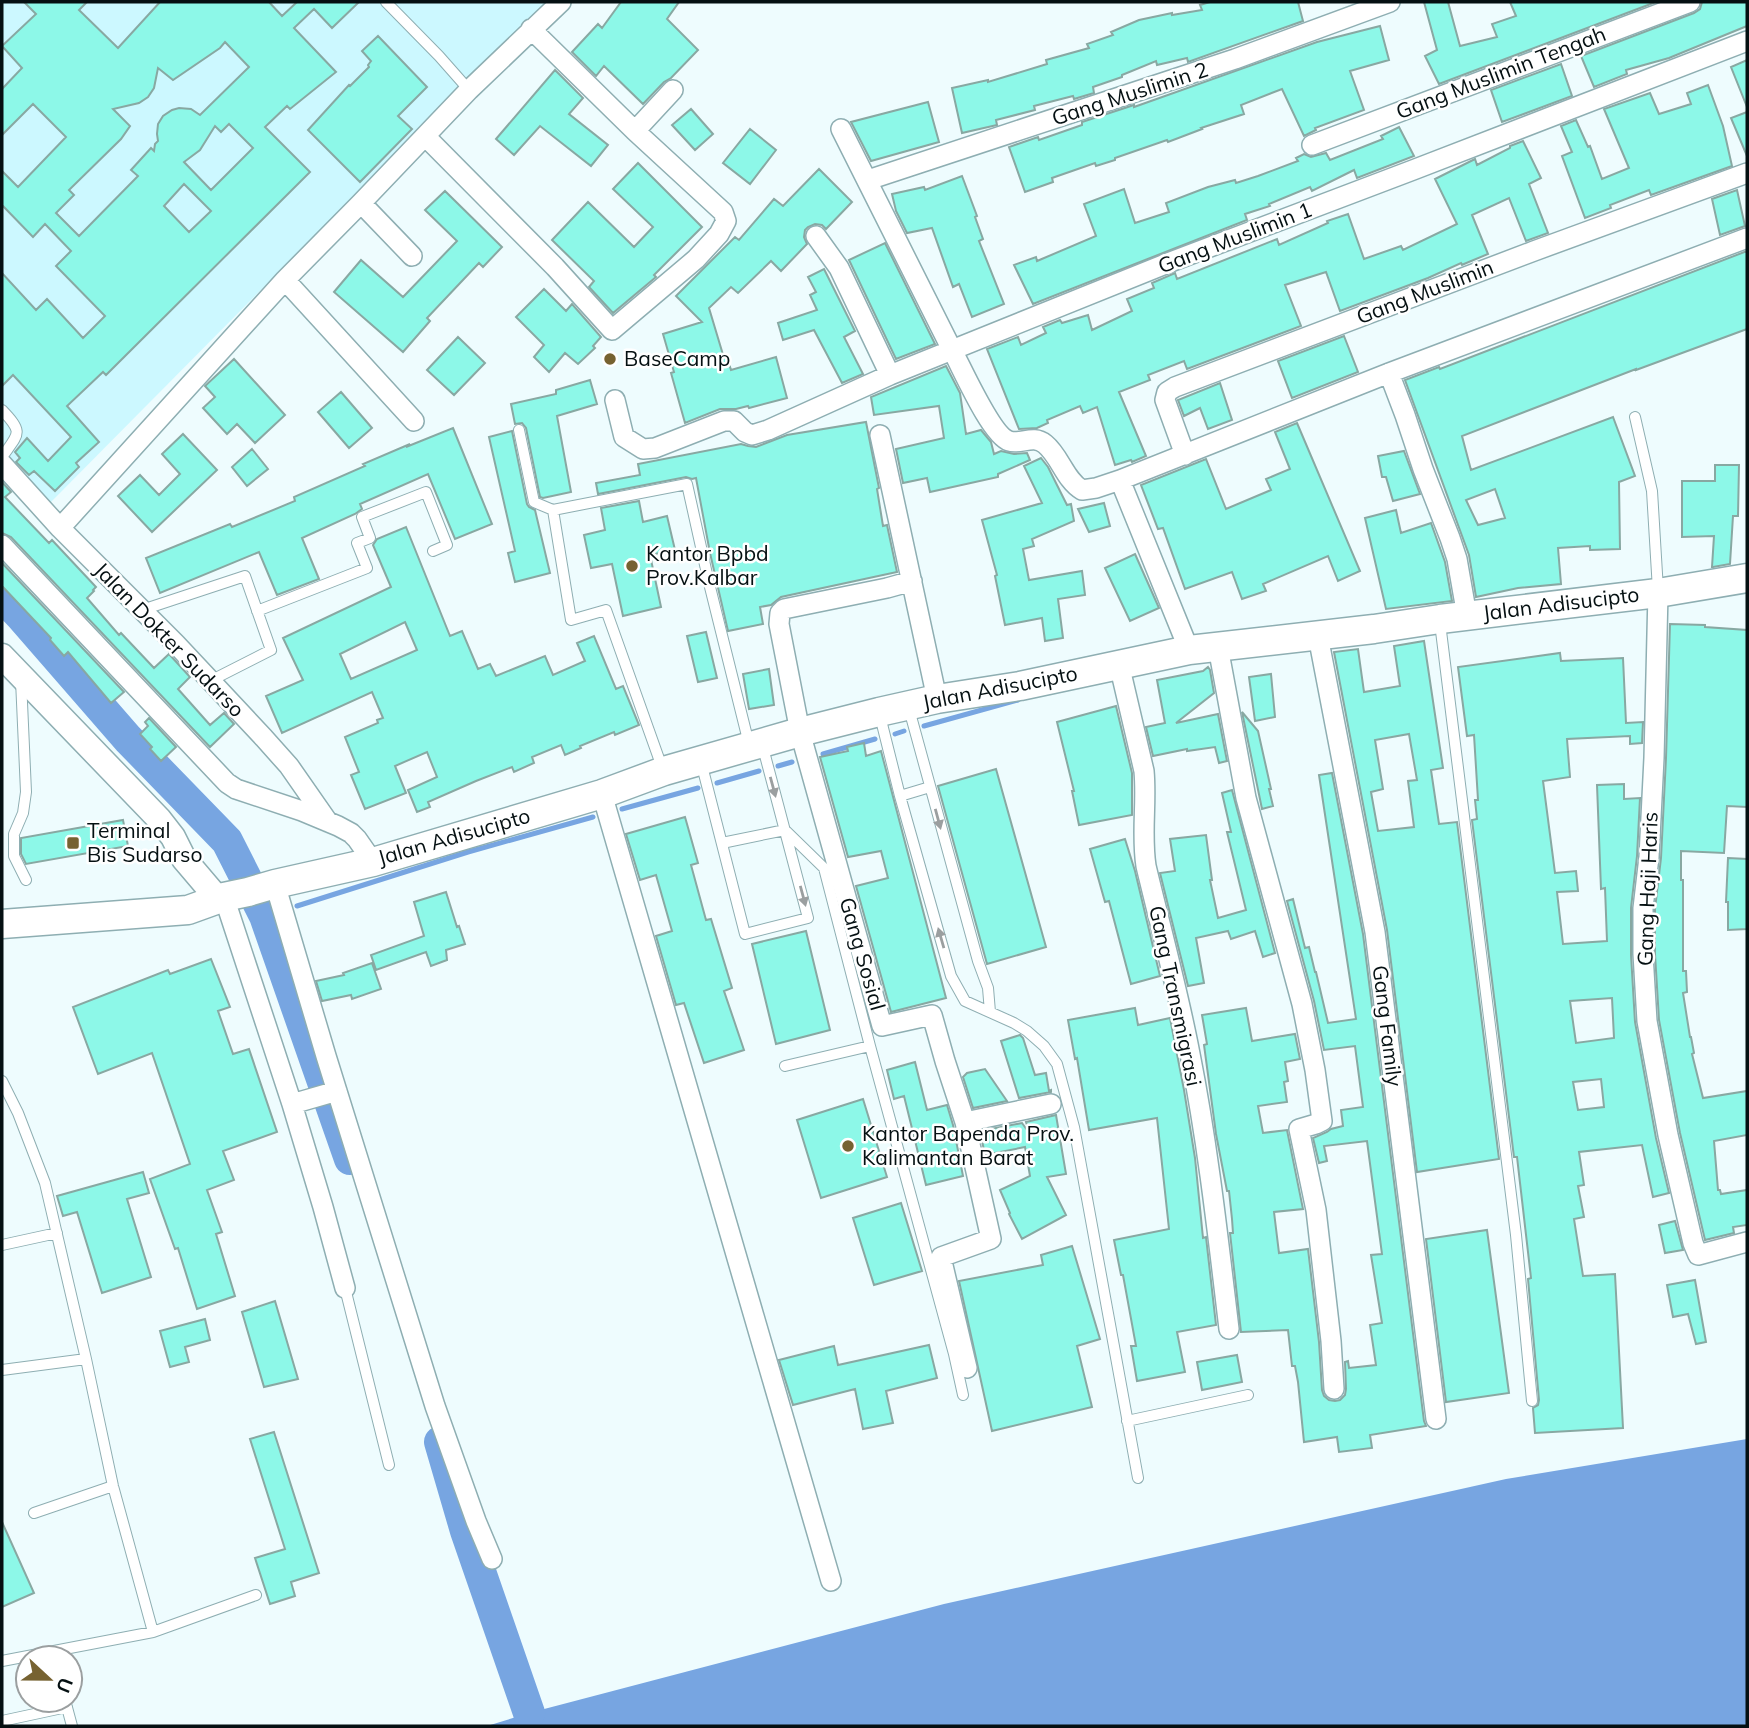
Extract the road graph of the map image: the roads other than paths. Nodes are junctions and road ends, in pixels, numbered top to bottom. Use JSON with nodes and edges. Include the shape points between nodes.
{"nodes":[{"id":1,"x":386,"y":2,"type":"edge"},
{"id":2,"x":561,"y":2,"type":"edge"},
{"id":3,"x":1390,"y":2,"type":"edge"},
{"id":4,"x":1690,"y":2,"type":"edge"},
{"id":5,"x":531,"y":29,"type":"junction"},
{"id":6,"x":1747,"y":41,"type":"edge"},
{"id":7,"x":469,"y":90,"type":"junction"},
{"id":8,"x":673,"y":90,"type":"dead end"},
{"id":9,"x":841,"y":129,"type":"dead end"},
{"id":10,"x":635,"y":131,"type":"junction"},
{"id":11,"x":425,"y":136,"type":"junction"},
{"id":12,"x":1312,"y":145,"type":"dead end"},
{"id":13,"x":1747,"y":173,"type":"edge"},
{"id":14,"x":868,"y":180,"type":"junction"},
{"id":15,"x":361,"y":203,"type":"junction"},
{"id":16,"x":816,"y":236,"type":"dead end"},
{"id":17,"x":1747,"y":238,"type":"edge"},
{"id":18,"x":412,"y":257,"type":"dead end"},
{"id":19,"x":285,"y":279,"type":"junction"},
{"id":20,"x":952,"y":350,"type":"junction"},
{"id":21,"x":1389,"y":373,"type":"junction"},
{"id":22,"x":890,"y":374,"type":"junction"},
{"id":23,"x":615,"y":400,"type":"dead end"},
{"id":24,"x":2,"y":410,"type":"edge"},
{"id":25,"x":1635,"y":417,"type":"dead end"},
{"id":26,"x":414,"y":421,"type":"dead end"},
{"id":27,"x":519,"y":430,"type":"dead end"},
{"id":28,"x":880,"y":435,"type":"dead end"},
{"id":29,"x":1185,"y":455,"type":"junction"},
{"id":30,"x":2,"y":457,"type":"edge"},
{"id":31,"x":2,"y":464,"type":"edge"},
{"id":32,"x":1120,"y":481,"type":"junction"},
{"id":33,"x":553,"y":510,"type":"junction"},
{"id":34,"x":60,"y":528,"type":"junction"},
{"id":35,"x":2,"y":545,"type":"edge"},
{"id":36,"x":433,"y":551,"type":"dead end"},
{"id":37,"x":1747,"y":578,"type":"edge"},
{"id":38,"x":912,"y":581,"type":"junction"},
{"id":39,"x":1658,"y":593,"type":"junction"},
{"id":40,"x":142,"y":610,"type":"junction"},
{"id":41,"x":257,"y":611,"type":"junction"},
{"id":42,"x":1454,"y":617,"type":"junction"},
{"id":43,"x":1318,"y":635,"type":"junction"},
{"id":44,"x":1218,"y":647,"type":"junction"},
{"id":45,"x":1189,"y":650,"type":"junction"},
{"id":46,"x":2,"y":656,"type":"edge"},
{"id":47,"x":1119,"y":664,"type":"junction"},
{"id":48,"x":21,"y":676,"type":"junction"},
{"id":49,"x":210,"y":681,"type":"junction"},
{"id":50,"x":937,"y":699,"type":"junction"},
{"id":51,"x":908,"y":706,"type":"junction"},
{"id":52,"x":879,"y":712,"type":"junction"},
{"id":53,"x":800,"y":732,"type":"junction"},
{"id":54,"x":756,"y":745,"type":"junction"},
{"id":55,"x":701,"y":760,"type":"junction"},
{"id":56,"x":664,"y":771,"type":"junction"},
{"id":57,"x":930,"y":787,"type":"junction"},
{"id":58,"x":602,"y":794,"type":"junction"},
{"id":59,"x":900,"y":796,"type":"junction"},
{"id":60,"x":328,"y":822,"type":"junction"},
{"id":61,"x":785,"y":830,"type":"junction"},
{"id":62,"x":722,"y":843,"type":"junction"},
{"id":63,"x":184,"y":859,"type":"junction"},
{"id":64,"x":373,"y":862,"type":"junction"},
{"id":65,"x":26,"y":880,"type":"dead end"},
{"id":66,"x":248,"y":892,"type":"junction"},
{"id":67,"x":188,"y":909,"type":"junction"},
{"id":68,"x":2,"y":924,"type":"edge"},
{"id":69,"x":990,"y":1012,"type":"junction"},
{"id":70,"x":870,"y":1046,"type":"junction"},
{"id":71,"x":785,"y":1066,"type":"dead end"},
{"id":72,"x":2,"y":1080,"type":"edge"},
{"id":73,"x":337,"y":1091,"type":"junction"},
{"id":74,"x":300,"y":1101,"type":"junction"},
{"id":75,"x":1051,"y":1104,"type":"dead end"},
{"id":76,"x":965,"y":1122,"type":"junction"},
{"id":77,"x":57,"y":1233,"type":"junction"},
{"id":78,"x":1747,"y":1242,"type":"edge"},
{"id":79,"x":2,"y":1245,"type":"edge"},
{"id":80,"x":345,"y":1288,"type":"joint"},
{"id":81,"x":1229,"y":1329,"type":"dead end"},
{"id":82,"x":86,"y":1359,"type":"junction"},
{"id":83,"x":967,"y":1368,"type":"dead end"},
{"id":84,"x":2,"y":1370,"type":"edge"},
{"id":85,"x":1334,"y":1390,"type":"dead end"},
{"id":86,"x":963,"y":1395,"type":"dead end"},
{"id":87,"x":1248,"y":1395,"type":"dead end"},
{"id":88,"x":1532,"y":1401,"type":"dead end"},
{"id":89,"x":1436,"y":1419,"type":"dead end"},
{"id":90,"x":1127,"y":1421,"type":"junction"},
{"id":91,"x":389,"y":1465,"type":"dead end"},
{"id":92,"x":1138,"y":1478,"type":"dead end"},
{"id":93,"x":113,"y":1486,"type":"junction"},
{"id":94,"x":34,"y":1513,"type":"dead end"},
{"id":95,"x":492,"y":1559,"type":"dead end"},
{"id":96,"x":831,"y":1581,"type":"dead end"},
{"id":97,"x":256,"y":1595,"type":"dead end"},
{"id":98,"x":153,"y":1632,"type":"junction"},
{"id":99,"x":84,"y":1648,"type":"edge"},
{"id":100,"x":28,"y":1714,"type":"edge"},
{"id":101,"x":2,"y":1721,"type":"edge"}],
"edges":[{"from":1,"to":7,"type":"lane"},
{"from":2,"to":5,"type":"street"},
{"from":3,"to":14,"type":"street","name":"Gang Muslimin 2","via":[[1236,59]]},
{"from":4,"to":12,"type":"street","name":"Gang Muslimin Tengah"},
{"from":5,"to":7,"type":"street"},
{"from":5,"to":10,"type":"street"},
{"from":6,"to":20,"type":"street","name":"Gang Muslimin 1"},
{"from":7,"to":11,"type":"street"},
{"from":8,"to":10,"type":"street"},
{"from":9,"to":14,"type":"street"},
{"from":10,"to":11,"type":"street","via":[[723,212],[726,221],[696,259],[612,330]]},
{"from":11,"to":15,"type":"street"},
{"from":13,"to":29,"type":"street","name":"Gang Muslimin","via":[[1175,387],[1165,400]]},
{"from":14,"to":20,"type":"street"},
{"from":15,"to":18,"type":"street"},
{"from":15,"to":19,"type":"street"},
{"from":16,"to":22,"type":"street","via":[[839,268]]},
{"from":17,"to":21,"type":"street"},
{"from":19,"to":26,"type":"street"},
{"from":19,"to":34,"type":"street"},
{"from":20,"to":22,"type":"street","name":"Gang Muslimin 1"},
{"from":20,"to":32,"type":"street","via":[[1002,437],[1043,442],[1082,490]]},
{"from":21,"to":29,"type":"street"},
{"from":21,"to":42,"type":"street","via":[[1457,559]]},
{"from":22,"to":23,"type":"street","name":"Gang Muslimin 1","via":[[768,430],[752,435],[734,421],[724,421],[654,448],[642,449],[624,437]]},
{"from":24,"to":30,"type":"lane","via":[[18,432]]},
{"from":25,"to":39,"type":"lane","via":[[1652,491]]},
{"from":27,"to":33,"type":"lane","via":[[534,502]]},
{"from":28,"to":38,"type":"street"},
{"from":29,"to":32,"type":"street"},
{"from":31,"to":34,"type":"street","name":"Jalan Dokter Sudarso"},
{"from":32,"to":45,"type":"street"},
{"from":33,"to":54,"type":"lane","via":[[687,484],[709,583]]},
{"from":33,"to":56,"type":"lane","via":[[571,620],[606,610]]},
{"from":34,"to":40,"type":"street","name":"Jalan Dokter Sudarso"},
{"from":35,"to":60,"type":"street","via":[[227,783]]},
{"from":36,"to":41,"type":"lane","via":[[447,545],[426,492],[362,517],[370,538],[357,543],[367,568]]},
{"from":37,"to":39,"type":"main road","name":"Jalan Adisucipto"},
{"from":38,"to":50,"type":"street"},
{"from":38,"to":53,"type":"street","via":[[780,613]]},
{"from":39,"to":42,"type":"main road","name":"Jalan Adisucipto"},
{"from":39,"to":78,"type":"street","name":"Gang Haji Haris","via":[[1654,758],[1643,908],[1647,1021],[1668,1135],[1698,1255]]},
{"from":40,"to":41,"type":"lane","via":[[245,576]]},
{"from":40,"to":49,"type":"street","name":"Jalan Dokter Sudarso"},
{"from":41,"to":49,"type":"lane","via":[[271,650]]},
{"from":42,"to":43,"type":"main road","name":"Jalan Adisucipto"},
{"from":42,"to":88,"type":"lane"},
{"from":43,"to":44,"type":"main road","name":"Jalan Adisucipto"},
{"from":43,"to":89,"type":"street","name":"Gang Family","via":[[1375,932]]},
{"from":44,"to":45,"type":"main road","name":"Jalan Adisucipto"},
{"from":44,"to":85,"type":"street","via":[[1246,798],[1302,1004],[1315,1070],[1322,1121],[1299,1129],[1315,1210]]},
{"from":45,"to":47,"type":"main road","name":"Jalan Adisucipto"},
{"from":46,"to":48,"type":"street"},
{"from":47,"to":50,"type":"main road","name":"Jalan Adisucipto"},
{"from":47,"to":81,"type":"street","name":"Gang Transmigrasi","via":[[1144,771],[1143,846],[1191,1056]]},
{"from":48,"to":63,"type":"street","via":[[159,819]]},
{"from":48,"to":65,"type":"lane","via":[[26,792],[14,834],[14,856]]},
{"from":49,"to":60,"type":"street","name":"Jalan Dokter Sudarso","via":[[289,766]]},
{"from":50,"to":51,"type":"main road","name":"Jalan Adisucipto"},
{"from":51,"to":52,"type":"main road","name":"Jalan Adisucipto"},
{"from":51,"to":57,"type":"lane"},
{"from":52,"to":53,"type":"main road","name":"Jalan Adisucipto"},
{"from":52,"to":59,"type":"lane"},
{"from":53,"to":54,"type":"main road","name":"Jalan Adisucipto"},
{"from":53,"to":76,"type":"street","name":"Gang Sosial","via":[[882,1026],[932,1015]]},
{"from":54,"to":55,"type":"main road","name":"Jalan Adisucipto"},
{"from":54,"to":61,"type":"lane","one_way":true},
{"from":55,"to":56,"type":"main road","name":"Jalan Adisucipto"},
{"from":55,"to":62,"type":"lane"},
{"from":56,"to":58,"type":"main road","name":"Jalan Adisucipto"},
{"from":57,"to":59,"type":"lane"},
{"from":57,"to":69,"type":"lane","one_way":true,"via":[[988,988]]},
{"from":58,"to":64,"type":"main road","name":"Jalan Adisucipto"},
{"from":58,"to":96,"type":"street"},
{"from":69,"to":59,"type":"lane","one_way":true,"via":[[965,1001],[951,975]]},
{"from":60,"to":64,"type":"street","via":[[351,833]]},
{"from":61,"to":62,"type":"lane"},
{"from":61,"to":62,"type":"lane","one_way":true,"via":[[808,918],[745,934]]},
{"from":61,"to":70,"type":"lane","via":[[824,868]]},
{"from":63,"to":66,"type":"street"},
{"from":63,"to":67,"type":"street"},
{"from":64,"to":66,"type":"main road","name":"Jalan Adisucipto"},
{"from":66,"to":67,"type":"main road","name":"Jalan Adisucipto"},
{"from":66,"to":73,"type":"street"},
{"from":66,"to":74,"type":"street"},
{"from":67,"to":68,"type":"main road","name":"Jalan Adisucipto"},
{"from":69,"to":90,"type":"lane","via":[[1027,1031],[1057,1064],[1074,1127]]},
{"from":70,"to":71,"type":"lane"},
{"from":70,"to":86,"type":"lane"},
{"from":72,"to":77,"type":"lane","via":[[45,1183]]},
{"from":73,"to":74,"type":"street"},
{"from":73,"to":95,"type":"street","via":[[435,1406]]},
{"from":74,"to":80,"type":"street"},
{"from":75,"to":76,"type":"street"},
{"from":76,"to":83,"type":"street","name":"Gang Sosial","via":[[991,1239],[941,1257]]},
{"from":77,"to":79,"type":"lane"},
{"from":77,"to":82,"type":"lane"},
{"from":80,"to":91,"type":"lane"},
{"from":82,"to":84,"type":"lane"},
{"from":82,"to":93,"type":"lane"},
{"from":87,"to":90,"type":"lane"},
{"from":90,"to":92,"type":"lane"},
{"from":93,"to":94,"type":"lane"},
{"from":93,"to":98,"type":"lane"},
{"from":97,"to":98,"type":"lane"},
{"from":98,"to":99,"type":"lane"},
{"from":100,"to":101,"type":"lane"}]}
